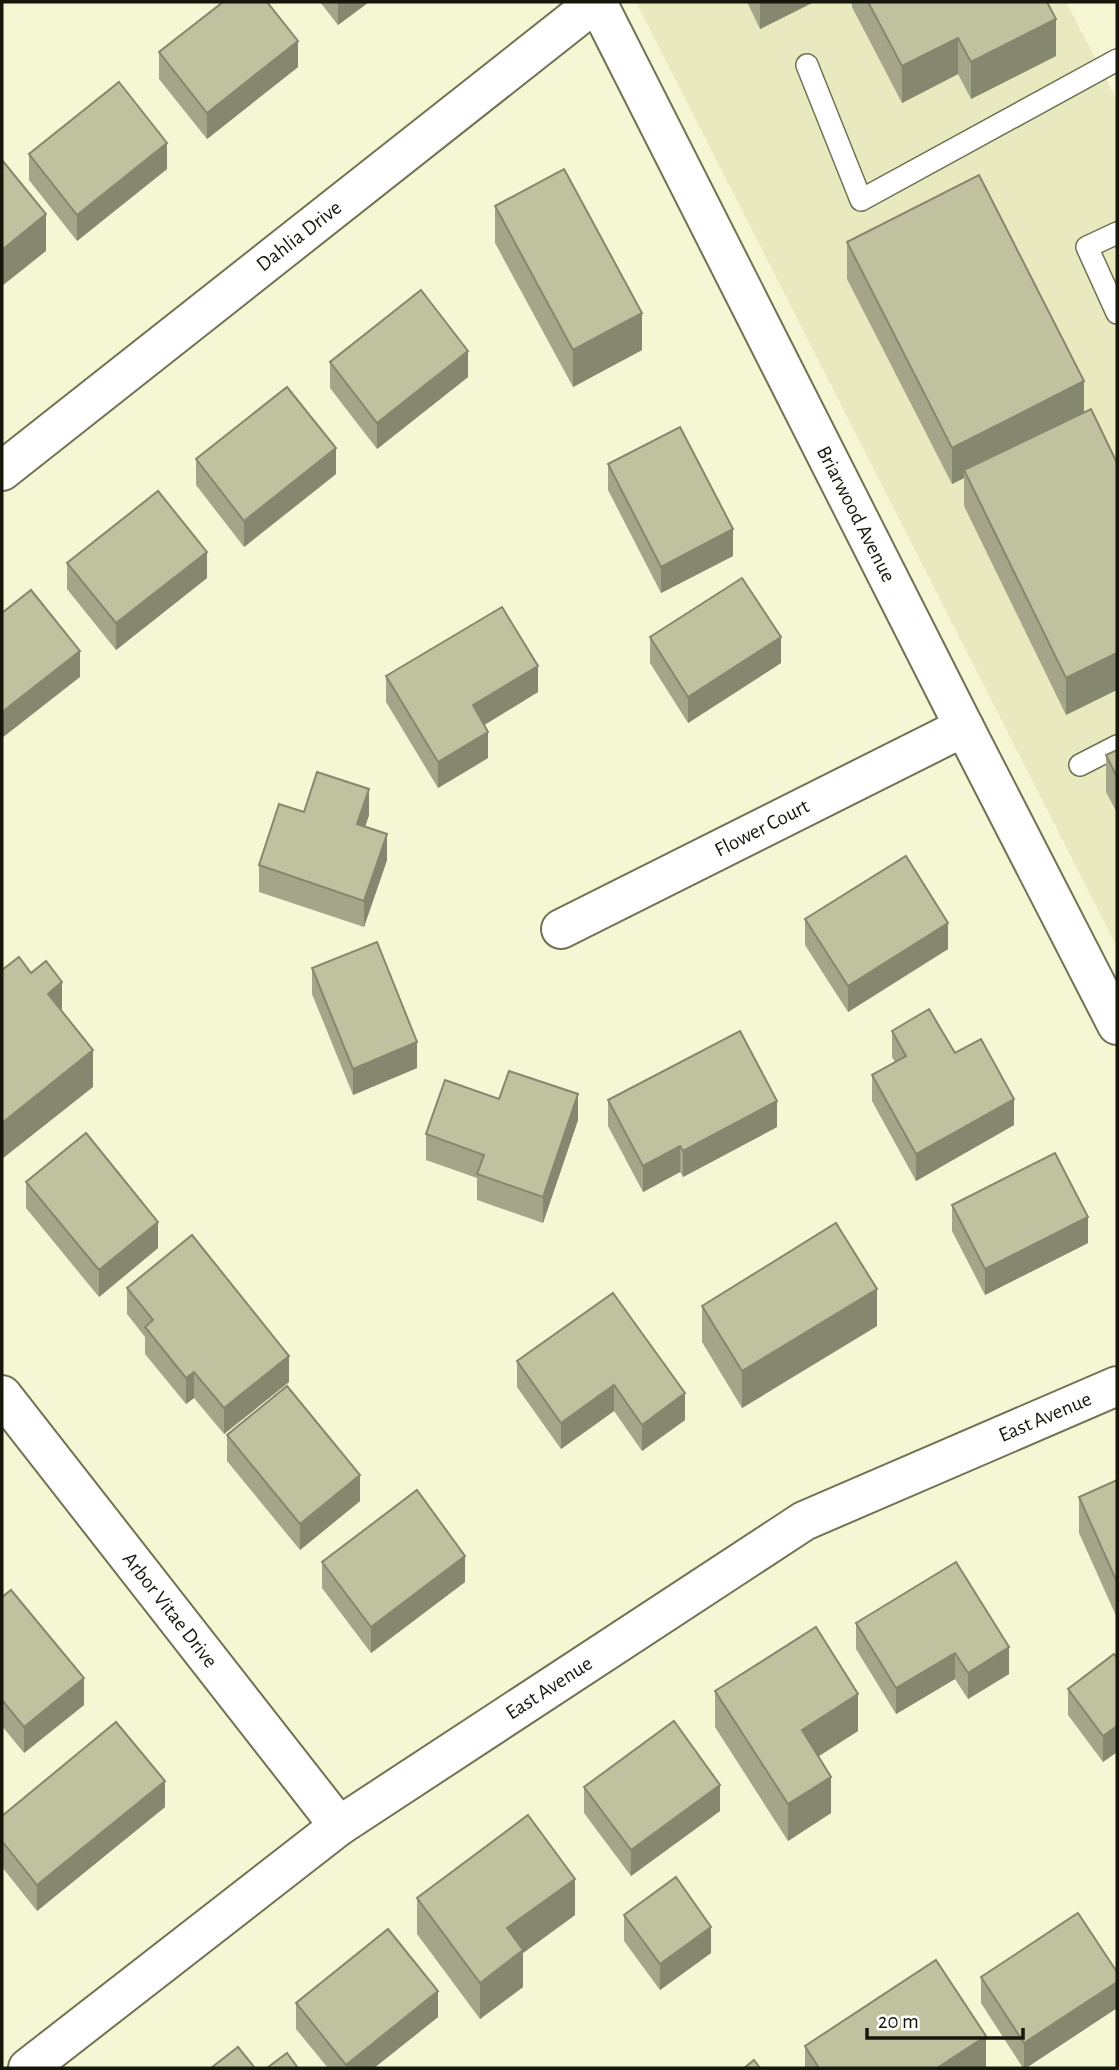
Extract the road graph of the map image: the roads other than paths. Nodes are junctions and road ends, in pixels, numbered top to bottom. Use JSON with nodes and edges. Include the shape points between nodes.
{"nodes":[{"id":1,"x":597,"y":2,"type":"edge"},
{"id":2,"x":1117,"y":60,"type":"edge"},
{"id":3,"x":807,"y":65,"type":"dead end"},
{"id":4,"x":1117,"y":233,"type":"edge"},
{"id":5,"x":1117,"y":313,"type":"edge"},
{"id":6,"x":2,"y":471,"type":"edge"},
{"id":7,"x":964,"y":727,"type":"junction"},
{"id":8,"x":1117,"y":746,"type":"edge"},
{"id":9,"x":1080,"y":765,"type":"dead end"},
{"id":10,"x":561,"y":929,"type":"dead end"},
{"id":11,"x":1117,"y":1025,"type":"edge"},
{"id":12,"x":1117,"y":1386,"type":"edge"},
{"id":13,"x":2,"y":1395,"type":"edge"},
{"id":14,"x":338,"y":1826,"type":"junction"},
{"id":15,"x":28,"y":2068,"type":"edge"}],
"edges":[{"from":1,"to":6,"type":"street","name":"Dahlia Drive"},
{"from":1,"to":7,"type":"street","name":"Briarwood Avenue"},
{"from":2,"to":3,"type":"lane","via":[[861,200]]},
{"from":4,"to":5,"type":"lane","via":[[1087,247]]},
{"from":7,"to":10,"type":"street","name":"Flower Court"},
{"from":7,"to":11,"type":"street","name":"Briarwood Avenue"},
{"from":8,"to":9,"type":"lane"},
{"from":12,"to":14,"type":"street","name":"East Avenue","via":[[804,1521]]},
{"from":13,"to":14,"type":"street","name":"Arbor Vitae Drive"},
{"from":14,"to":15,"type":"street","name":"East Avenue"}]}
